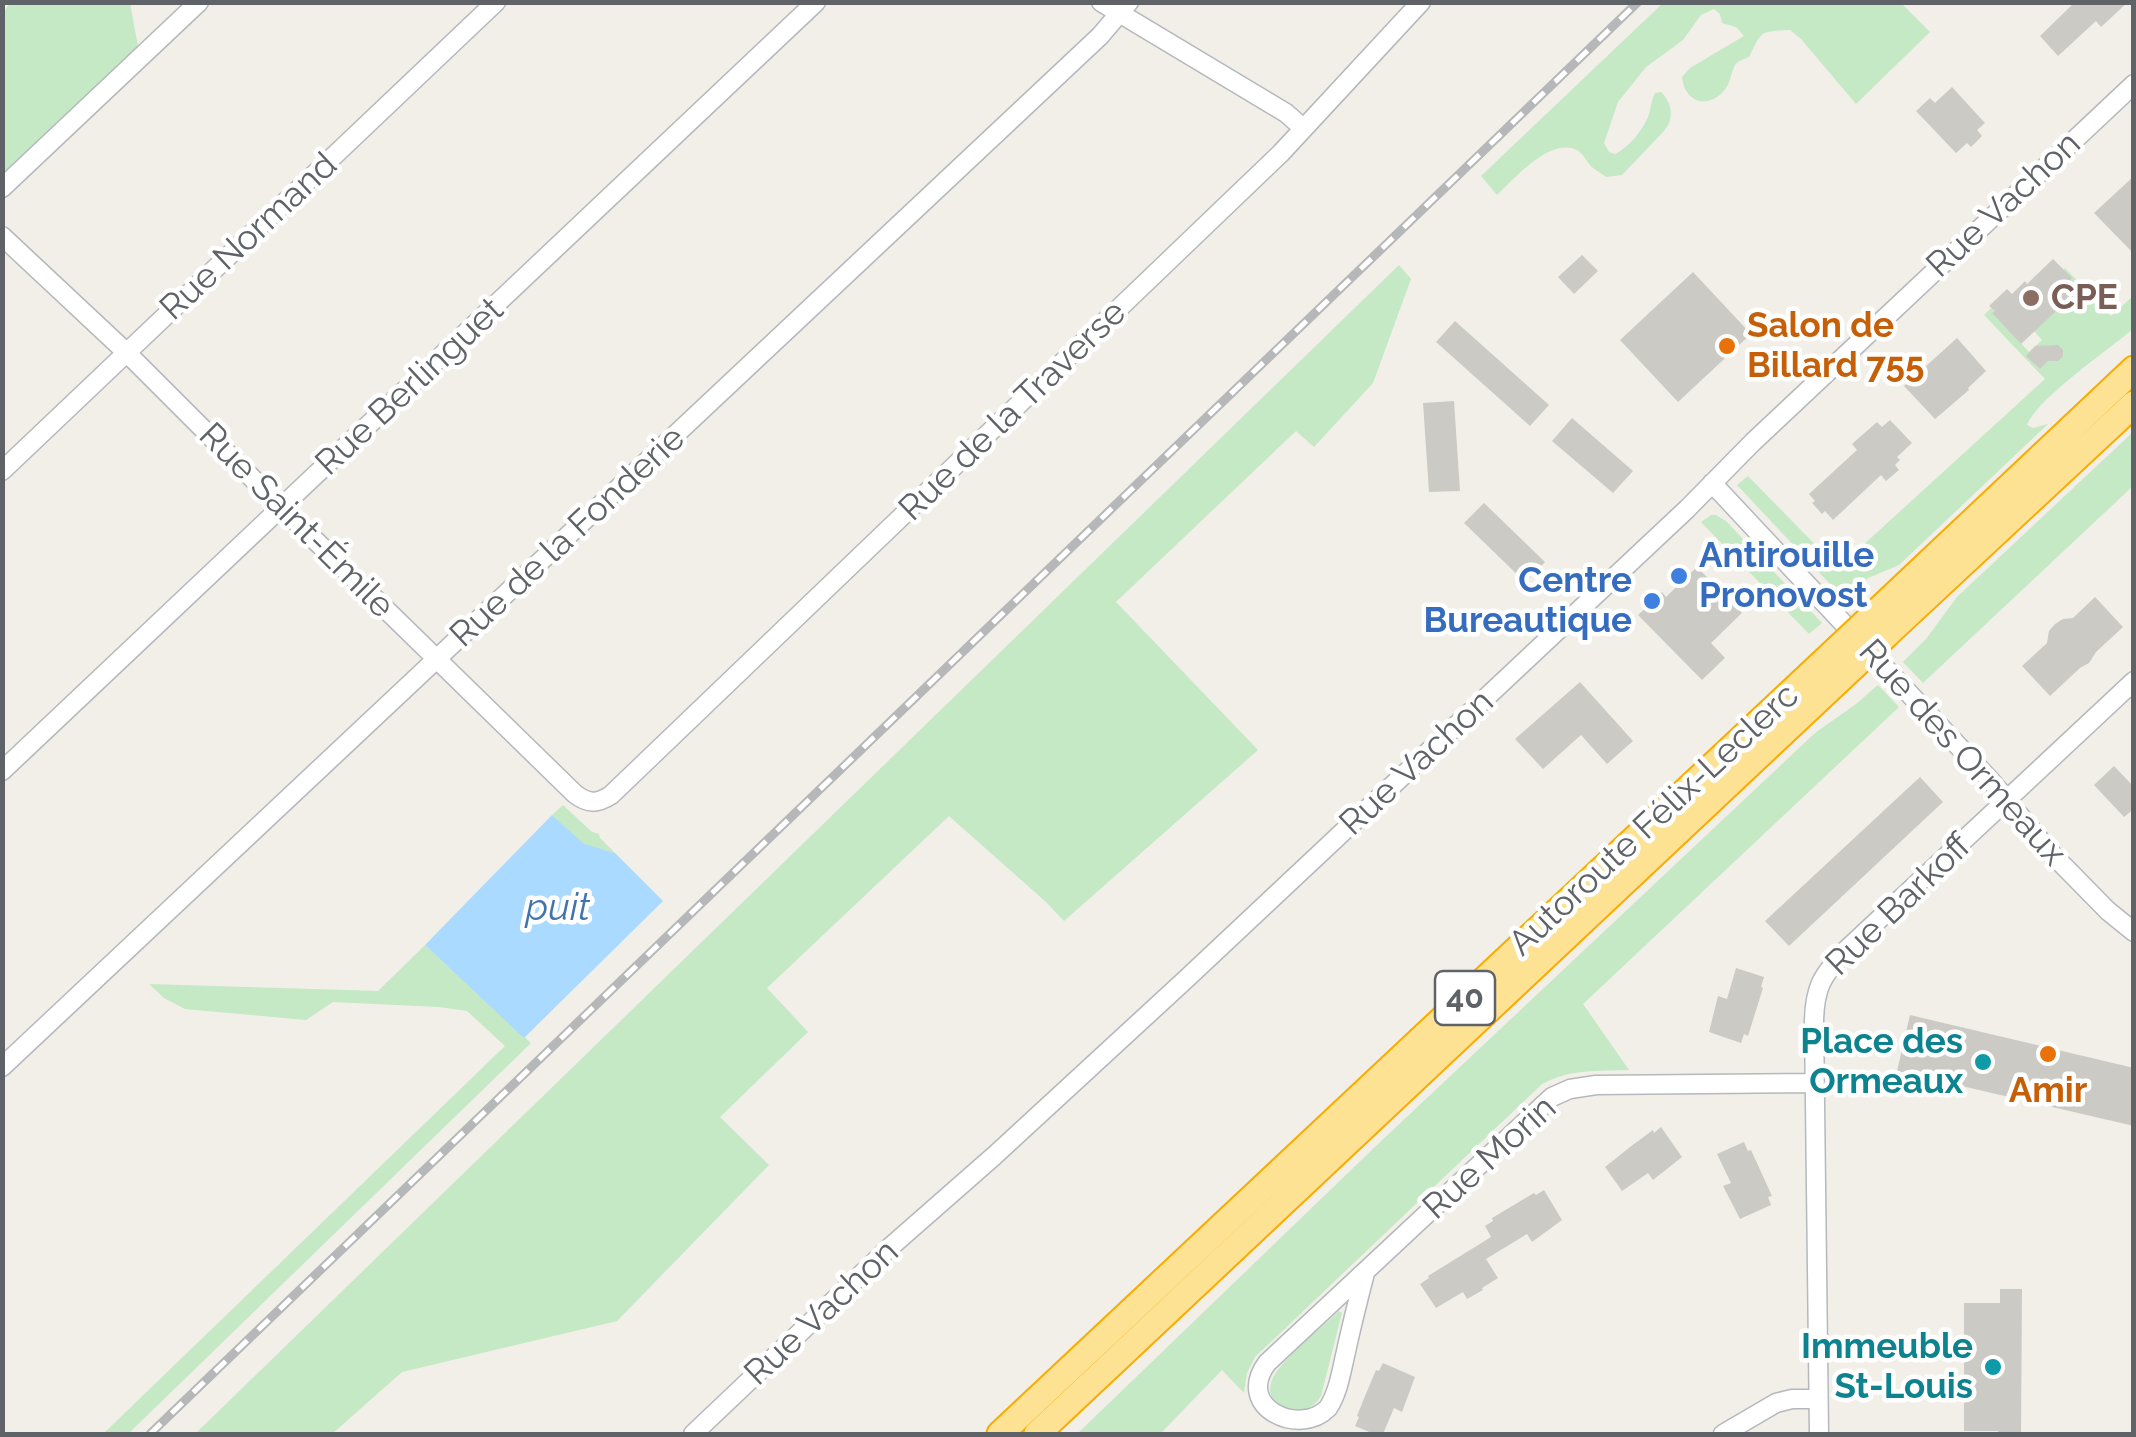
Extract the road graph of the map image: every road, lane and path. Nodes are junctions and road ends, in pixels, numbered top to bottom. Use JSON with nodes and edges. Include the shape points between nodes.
{"nodes":[{"id":1,"x":199,"y":2,"type":"edge"},
{"id":2,"x":496,"y":2,"type":"edge"},
{"id":3,"x":816,"y":2,"type":"edge"},
{"id":4,"x":1101,"y":2,"type":"edge"},
{"id":5,"x":1420,"y":2,"type":"edge"},
{"id":6,"x":1125,"y":8,"type":"edge"},
{"id":7,"x":2134,"y":84,"type":"edge"},
{"id":8,"x":1303,"y":128,"type":"junction"},
{"id":9,"x":2,"y":188,"type":"edge"},
{"id":10,"x":2,"y":236,"type":"edge"},
{"id":11,"x":127,"y":353,"type":"junction"},
{"id":12,"x":2134,"y":370,"type":"edge"},
{"id":13,"x":2134,"y":404,"type":"edge"},
{"id":14,"x":2,"y":471,"type":"edge"},
{"id":15,"x":1712,"y":483,"type":"junction"},
{"id":16,"x":282,"y":508,"type":"junction"},
{"id":17,"x":1878,"y":626,"type":"junction"},
{"id":18,"x":1845,"y":658,"type":"junction"},
{"id":19,"x":437,"y":660,"type":"junction"},
{"id":20,"x":2134,"y":681,"type":"edge"},
{"id":21,"x":2,"y":771,"type":"edge"},
{"id":22,"x":2007,"y":800,"type":"junction"},
{"id":23,"x":592,"y":803,"type":"joint"},
{"id":24,"x":2134,"y":932,"type":"edge"},
{"id":25,"x":2,"y":1068,"type":"edge"},
{"id":26,"x":1814,"y":1082,"type":"junction"},
{"id":27,"x":1365,"y":1272,"type":"junction"},
{"id":28,"x":1818,"y":1399,"type":"junction"},
{"id":29,"x":693,"y":1434,"type":"edge"},
{"id":30,"x":1000,"y":1434,"type":"edge"},
{"id":31,"x":1037,"y":1434,"type":"edge"},
{"id":32,"x":1723,"y":1434,"type":"edge"},
{"id":33,"x":1819,"y":1434,"type":"edge"}],
"edges":[{"from":1,"to":9,"type":"street"},
{"from":2,"to":11,"type":"street","name":"Rue Normand"},
{"from":3,"to":16,"type":"street","name":"Rue Berlinguet"},
{"from":4,"to":6,"type":"street"},
{"from":5,"to":8,"type":"street","name":"Rue de la Traverse"},
{"from":6,"to":8,"type":"street"},
{"from":6,"to":19,"type":"street","name":"Rue de la Fonderie"},
{"from":7,"to":15,"type":"street","name":"Rue Vachon"},
{"from":8,"to":23,"type":"street","name":"Rue de la Traverse","via":[[640,768]]},
{"from":10,"to":11,"type":"street","name":"Rue Saint-Émile"},
{"from":11,"to":14,"type":"street","name":"Rue Normand"},
{"from":11,"to":16,"type":"street","name":"Rue Saint-Émile"},
{"from":12,"to":17,"type":"highway","name":"Autoroute Félix-Leclerc","number":"40"},
{"from":13,"to":17,"type":"highway","name":"Autoroute Félix-Leclerc","number":"40"},
{"from":15,"to":22,"type":"street","name":"Rue des Ormeaux"},
{"from":15,"to":29,"type":"street","name":"Rue Vachon"},
{"from":16,"to":19,"type":"street","name":"Rue Saint-Émile"},
{"from":16,"to":21,"type":"street","name":"Rue Berlinguet"},
{"from":17,"to":18,"type":"highway","name":"Autoroute Félix-Leclerc","number":"40","bridge":true},
{"from":18,"to":30,"type":"highway","name":"Autoroute Félix-Leclerc","number":"40"},
{"from":18,"to":31,"type":"highway","name":"Autoroute Félix-Leclerc","number":"40"},
{"from":19,"to":23,"type":"street","name":"Rue Saint-Émile"},
{"from":19,"to":25,"type":"street","name":"Rue de la Fonderie"},
{"from":20,"to":22,"type":"street","name":"Rue Barkoff"},
{"from":22,"to":24,"type":"street","name":"Rue des Ormeaux","via":[[2061,864]]},
{"from":22,"to":26,"type":"street","name":"Rue Barkoff","via":[[1820,980]]},
{"from":26,"to":27,"type":"street","name":"Rue Morin","via":[[1564,1092]]},
{"from":26,"to":28,"type":"street","name":"Rue Barkoff"},
{"from":27,"to":27,"type":"street","name":"Rue Morin","via":[[1260,1372],[1260,1401],[1276,1419],[1308,1424],[1331,1403]]},
{"from":28,"to":32,"type":"street","via":[[1781,1401]]},
{"from":28,"to":33,"type":"street","name":"Rue Barkoff"}]}
